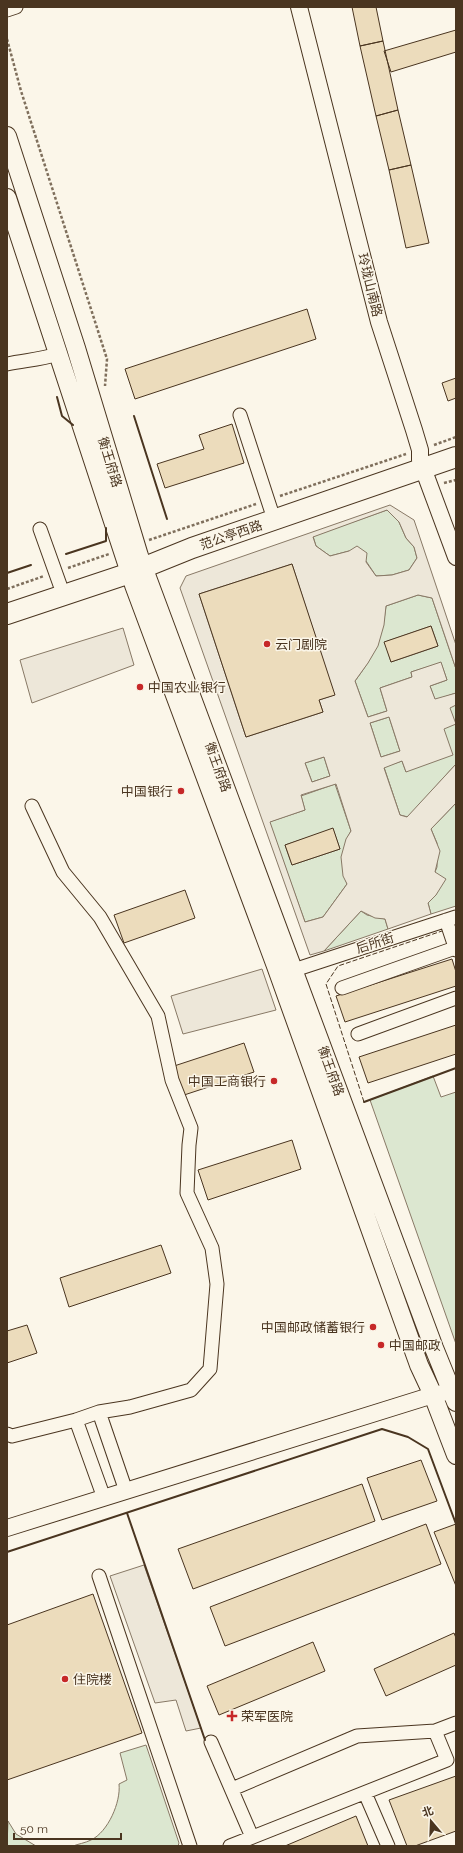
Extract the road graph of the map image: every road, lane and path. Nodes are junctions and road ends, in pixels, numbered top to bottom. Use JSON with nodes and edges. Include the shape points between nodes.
{"nodes":[{"id":1,"x":16,"y":7,"type":"edge"},
{"id":2,"x":299,"y":7,"type":"edge"},
{"id":3,"x":7,"y":10,"type":"edge"},
{"id":4,"x":7,"y":39,"type":"edge"},
{"id":5,"x":7,"y":136,"type":"edge"},
{"id":6,"x":7,"y":198,"type":"edge"},
{"id":7,"x":57,"y":354,"type":"junction"},
{"id":8,"x":7,"y":364,"type":"edge"},
{"id":9,"x":104,"y":390,"type":"dead end"},
{"id":10,"x":240,"y":416,"type":"dead end"},
{"id":11,"x":456,"y":437,"type":"edge"},
{"id":12,"x":456,"y":448,"type":"edge"},
{"id":13,"x":456,"y":457,"type":"edge"},
{"id":14,"x":421,"y":460,"type":"junction"},
{"id":15,"x":269,"y":505,"type":"junction"},
{"id":16,"x":40,"y":529,"type":"dead end"},
{"id":17,"x":456,"y":557,"type":"edge"},
{"id":18,"x":133,"y":559,"type":"junction"},
{"id":19,"x":58,"y":576,"type":"junction"},
{"id":20,"x":7,"y":589,"type":"edge"},
{"id":21,"x":7,"y":603,"type":"edge"},
{"id":22,"x":7,"y":614,"type":"edge"},
{"id":23,"x":32,"y":806,"type":"dead end"},
{"id":24,"x":451,"y":918,"type":"edge"},
{"id":25,"x":456,"y":949,"type":"edge"},
{"id":26,"x":294,"y":970,"type":"junction"},
{"id":27,"x":342,"y":988,"type":"dead end"},
{"id":28,"x":456,"y":998,"type":"edge"},
{"id":29,"x":358,"y":1034,"type":"dead end"},
{"id":30,"x":455,"y":1394,"type":"edge"},
{"id":31,"x":433,"y":1395,"type":"junction"},
{"id":32,"x":99,"y":1412,"type":"junction"},
{"id":33,"x":76,"y":1420,"type":"junction"},
{"id":34,"x":7,"y":1434,"type":"edge"},
{"id":35,"x":456,"y":1455,"type":"edge"},
{"id":36,"x":126,"y":1491,"type":"junction"},
{"id":37,"x":104,"y":1498,"type":"junction"},
{"id":38,"x":7,"y":1528,"type":"edge"},
{"id":39,"x":99,"y":1576,"type":"dead end"},
{"id":40,"x":456,"y":1723,"type":"edge"},
{"id":41,"x":435,"y":1731,"type":"junction"},
{"id":42,"x":211,"y":1742,"type":"dead end"},
{"id":43,"x":232,"y":1789,"type":"junction"},
{"id":44,"x":365,"y":1793,"type":"junction"},
{"id":45,"x":252,"y":1837,"type":"junction"},
{"id":46,"x":190,"y":1846,"type":"edge"},
{"id":47,"x":230,"y":1846,"type":"edge"},
{"id":48,"x":388,"y":1846,"type":"edge"}],
"edges":[{"from":1,"to":3,"type":"street"},
{"from":2,"to":14,"type":"street","name":"玲珑山南路","via":[[379,322]]},
{"from":4,"to":9,"type":"path","via":[[21,91],[107,359]]},
{"from":5,"to":18,"type":"main road","name":"衡王府路","via":[[76,348]]},
{"from":6,"to":7,"type":"main road","name":"衡王府路"},
{"from":7,"to":8,"type":"street","via":[[40,360]]},
{"from":7,"to":18,"type":"main road","name":"衡王府路"},
{"from":10,"to":15,"type":"street"},
{"from":11,"to":14,"type":"path"},
{"from":12,"to":14,"type":"main road","name":"范公亭西路"},
{"from":13,"to":14,"type":"main road","name":"范公亭西路"},
{"from":14,"to":15,"type":"main road","name":"范公亭西路"},
{"from":14,"to":15,"type":"path"},
{"from":14,"to":17,"type":"street","name":"玲珑山南路"},
{"from":14,"to":18,"type":"main road","name":"范公亭西路","via":[[192,548]]},
{"from":15,"to":18,"type":"path"},
{"from":15,"to":18,"type":"main road","name":"范公亭西路"},
{"from":16,"to":19,"type":"street"},
{"from":18,"to":19,"type":"main road","name":"范公亭西路"},
{"from":18,"to":19,"type":"path"},
{"from":18,"to":22,"type":"main road","name":"范公亭西路"},
{"from":18,"to":26,"type":"main road","name":"衡王府路"},
{"from":18,"to":31,"type":"main road","name":"衡王府路","via":[[419,1365]]},
{"from":19,"to":20,"type":"path"},
{"from":19,"to":21,"type":"main road","name":"范公亭西路"},
{"from":23,"to":32,"type":"street","via":[[62,872],[100,917],[158,1016],[172,1080],[191,1128],[187,1193],[212,1248],[217,1284],[210,1369],[191,1390],[130,1407]]},
{"from":24,"to":25,"type":"street"},
{"from":24,"to":26,"type":"street","name":"后所街"},
{"from":25,"to":27,"type":"street"},
{"from":26,"to":30,"type":"main road","name":"衡王府路","via":[[428,1333]]},
{"from":28,"to":29,"type":"street"},
{"from":30,"to":31,"type":"street"},
{"from":31,"to":35,"type":"main road"},
{"from":31,"to":36,"type":"street"},
{"from":32,"to":33,"type":"street"},
{"from":32,"to":36,"type":"street"},
{"from":33,"to":34,"type":"street","via":[[12,1436]]},
{"from":33,"to":37,"type":"street"},
{"from":36,"to":37,"type":"street"},
{"from":37,"to":38,"type":"street"},
{"from":39,"to":46,"type":"street"},
{"from":40,"to":41,"type":"street"},
{"from":41,"to":43,"type":"street","via":[[357,1736]]},
{"from":41,"to":44,"type":"street","via":[[447,1760]]},
{"from":42,"to":43,"type":"street"},
{"from":43,"to":45,"type":"street"},
{"from":44,"to":45,"type":"street"},
{"from":44,"to":48,"type":"street"},
{"from":45,"to":47,"type":"street"}]}
